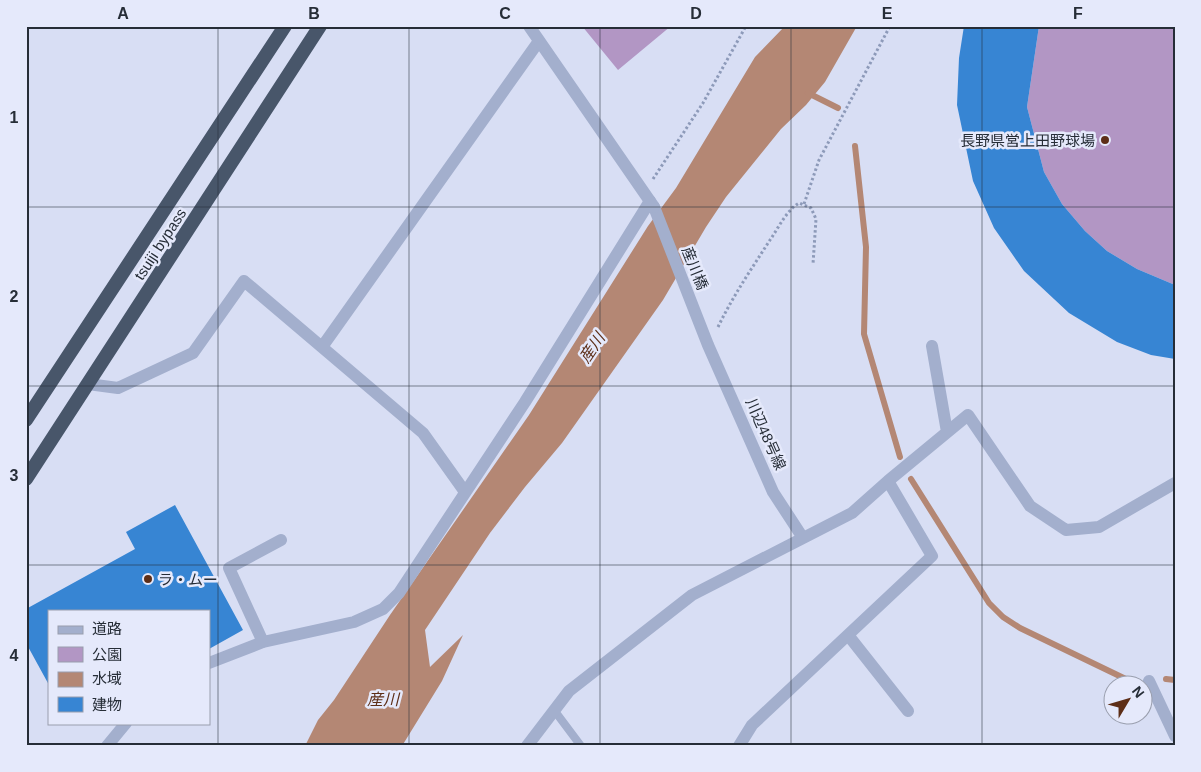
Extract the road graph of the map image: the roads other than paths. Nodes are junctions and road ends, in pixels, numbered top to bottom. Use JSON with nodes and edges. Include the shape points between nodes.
{"nodes":[{"id":1,"x":285,"y":26,"type":"edge"},
{"id":2,"x":320,"y":26,"type":"edge"},
{"id":3,"x":529,"y":26,"type":"edge"},
{"id":4,"x":539,"y":41,"type":"junction"},
{"id":5,"x":649,"y":200,"type":"junction"},
{"id":6,"x":707,"y":343,"type":"joint"},
{"id":7,"x":932,"y":346,"type":"dead end"},
{"id":8,"x":322,"y":347,"type":"junction"},
{"id":9,"x":88,"y":384,"type":"junction"},
{"id":10,"x":26,"y":420,"type":"edge"},
{"id":11,"x":947,"y":432,"type":"junction"},
{"id":12,"x":26,"y":479,"type":"edge"},
{"id":13,"x":888,"y":481,"type":"junction"},
{"id":14,"x":1175,"y":483,"type":"edge"},
{"id":15,"x":465,"y":492,"type":"junction"},
{"id":16,"x":803,"y":538,"type":"junction"},
{"id":17,"x":281,"y":540,"type":"dead end"},
{"id":18,"x":848,"y":634,"type":"junction"},
{"id":19,"x":262,"y":642,"type":"junction"},
{"id":20,"x":210,"y":663,"type":"edge"},
{"id":21,"x":1154,"y":692,"type":"edge"},
{"id":22,"x":554,"y":710,"type":"junction"},
{"id":23,"x":908,"y":711,"type":"dead end"},
{"id":24,"x":125,"y":724,"type":"edge"},
{"id":25,"x":1175,"y":736,"type":"edge"},
{"id":26,"x":108,"y":746,"type":"edge"},
{"id":27,"x":527,"y":746,"type":"edge"},
{"id":28,"x":581,"y":746,"type":"edge"},
{"id":29,"x":739,"y":746,"type":"edge"}],
"edges":[{"from":1,"to":10,"type":"highway","name":"tsuiji bypass"},
{"from":2,"to":9,"type":"highway","name":"tsuiji bypass"},
{"from":3,"to":4,"type":"street"},
{"from":4,"to":5,"type":"street"},
{"from":4,"to":8,"type":"street"},
{"from":5,"to":6,"type":"street","name":"産川橋"},
{"from":5,"to":15,"type":"street","via":[[525,402]]},
{"from":6,"to":16,"type":"street","name":"川辺48号線","via":[[773,492]]},
{"from":7,"to":11,"type":"street"},
{"from":8,"to":9,"type":"street","via":[[244,281],[193,353],[118,388]]},
{"from":8,"to":15,"type":"street","via":[[423,434]]},
{"from":9,"to":12,"type":"highway","name":"tsuiji bypass"},
{"from":11,"to":13,"type":"street"},
{"from":11,"to":14,"type":"street","via":[[968,415],[1030,506],[1066,530],[1099,527]]},
{"from":13,"to":16,"type":"street","via":[[852,513]]},
{"from":13,"to":18,"type":"street","via":[[932,556]]},
{"from":15,"to":19,"type":"street","via":[[399,593],[383,609],[354,622]]},
{"from":16,"to":22,"type":"street","via":[[692,595],[569,691]]},
{"from":17,"to":19,"type":"street","via":[[229,568]]},
{"from":18,"to":23,"type":"street"},
{"from":18,"to":29,"type":"street","via":[[752,725]]},
{"from":19,"to":20,"type":"street"},
{"from":21,"to":25,"type":"street"},
{"from":22,"to":27,"type":"street"},
{"from":22,"to":28,"type":"lane"},
{"from":24,"to":26,"type":"street"}]}
